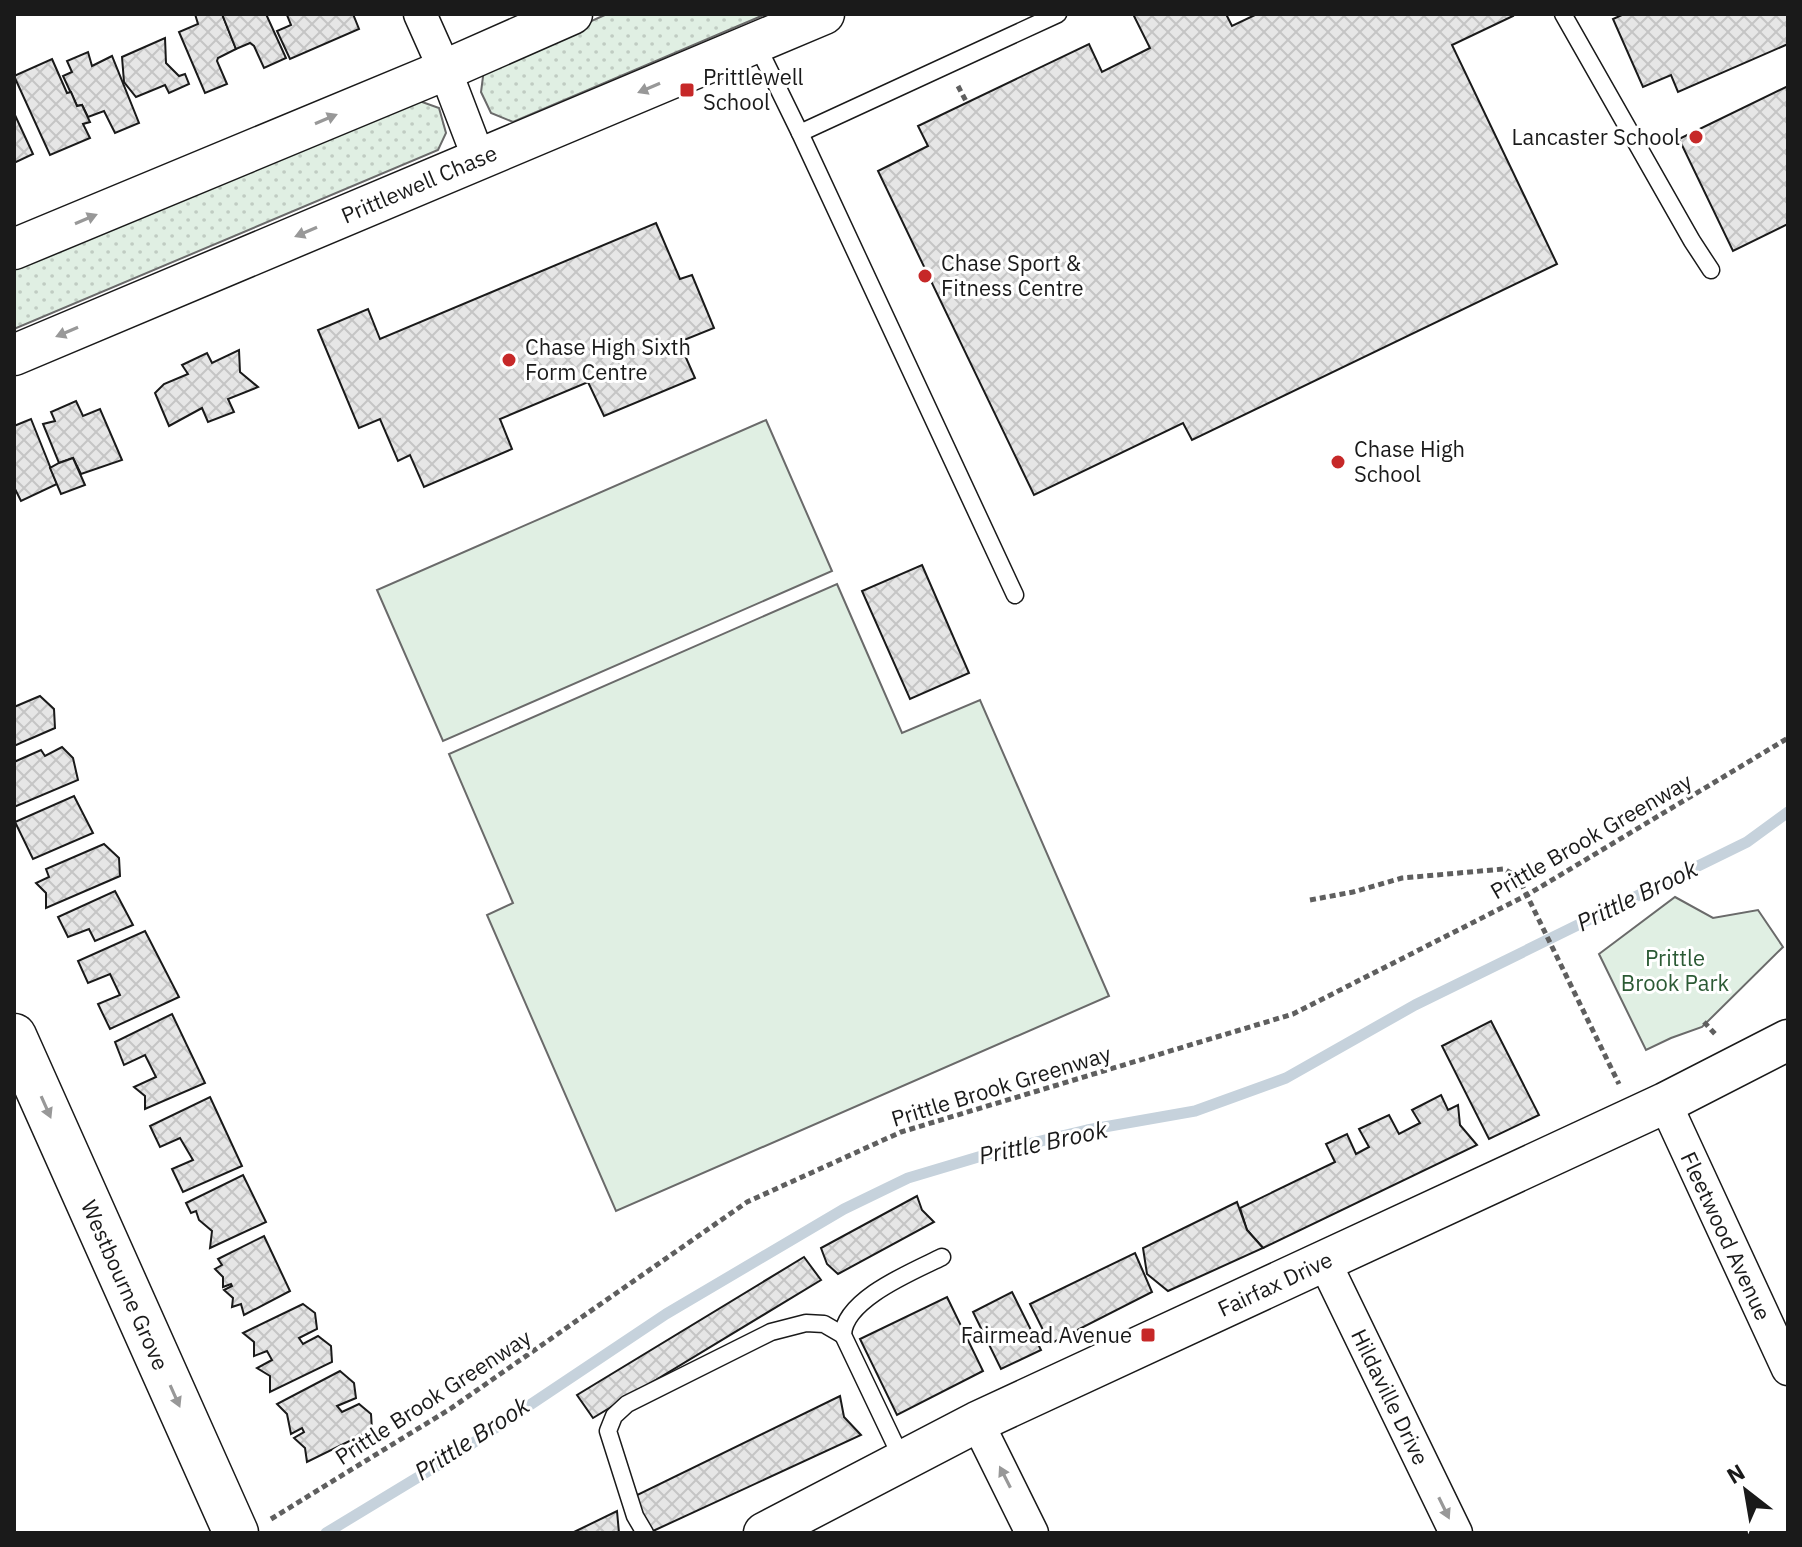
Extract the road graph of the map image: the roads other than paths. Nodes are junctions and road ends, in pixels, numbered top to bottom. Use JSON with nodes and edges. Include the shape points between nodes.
{"nodes":[{"id":1,"x":420,"y":14,"type":"edge"},
{"id":2,"x":572,"y":14,"type":"edge"},
{"id":3,"x":824,"y":14,"type":"edge"},
{"id":4,"x":1058,"y":14,"type":"edge"},
{"id":5,"x":1563,"y":14,"type":"edge"},
{"id":6,"x":756,"y":43,"type":"junction"},
{"id":7,"x":445,"y":70,"type":"junction"},
{"id":8,"x":800,"y":133,"type":"junction"},
{"id":9,"x":479,"y":159,"type":"junction"},
{"id":10,"x":14,"y":249,"type":"edge"},
{"id":11,"x":1711,"y":270,"type":"dead end"},
{"id":12,"x":14,"y":355,"type":"edge"},
{"id":13,"x":1015,"y":595,"type":"dead end"},
{"id":14,"x":14,"y":1036,"type":"edge"},
{"id":15,"x":1788,"y":1040,"type":"edge"},
{"id":16,"x":1665,"y":1103,"type":"junction"},
{"id":17,"x":942,"y":1257,"type":"dead end"},
{"id":18,"x":1324,"y":1261,"type":"junction"},
{"id":19,"x":843,"y":1335,"type":"junction"},
{"id":20,"x":1788,"y":1369,"type":"edge"},
{"id":21,"x":977,"y":1422,"type":"junction"},
{"id":22,"x":903,"y":1461,"type":"junction"},
{"id":23,"x":252,"y":1527,"type":"edge"},
{"id":24,"x":645,"y":1533,"type":"edge"},
{"id":25,"x":764,"y":1533,"type":"edge"},
{"id":26,"x":1032,"y":1533,"type":"edge"},
{"id":27,"x":1456,"y":1533,"type":"edge"}],
"edges":[{"from":1,"to":7,"type":"street"},
{"from":2,"to":7,"type":"street"},
{"from":3,"to":6,"type":"street","name":"Prittlewell Chase"},
{"from":4,"to":8,"type":"lane"},
{"from":5,"to":11,"type":"lane"},
{"from":6,"to":8,"type":"lane"},
{"from":6,"to":9,"type":"street","name":"Prittlewell Chase","one_way":true},
{"from":7,"to":9,"type":"street"},
{"from":10,"to":7,"type":"street","one_way":true},
{"from":8,"to":13,"type":"lane"},
{"from":9,"to":12,"type":"street","name":"Prittlewell Chase","one_way":true},
{"from":14,"to":23,"type":"main road","name":"Westbourne Grove","one_way":true},
{"from":15,"to":16,"type":"street","name":"Fairfax Drive"},
{"from":16,"to":18,"type":"street","name":"Fairfax Drive"},
{"from":16,"to":20,"type":"street","name":"Fleetwood Avenue"},
{"from":17,"to":19,"type":"lane","via":[[864,1300],[844,1325]]},
{"from":18,"to":21,"type":"street","name":"Fairfax Drive"},
{"from":18,"to":27,"type":"street","name":"Hildaville Drive","one_way":true},
{"from":19,"to":22,"type":"lane"},
{"from":19,"to":24,"type":"lane","via":[[824,1324],[806,1323],[771,1332],[627,1404],[614,1416],[608,1431]]},
{"from":21,"to":22,"type":"street","name":"Fairfax Drive"},
{"from":26,"to":21,"type":"street","one_way":true},
{"from":22,"to":25,"type":"street","name":"Fairfax Drive"}]}
